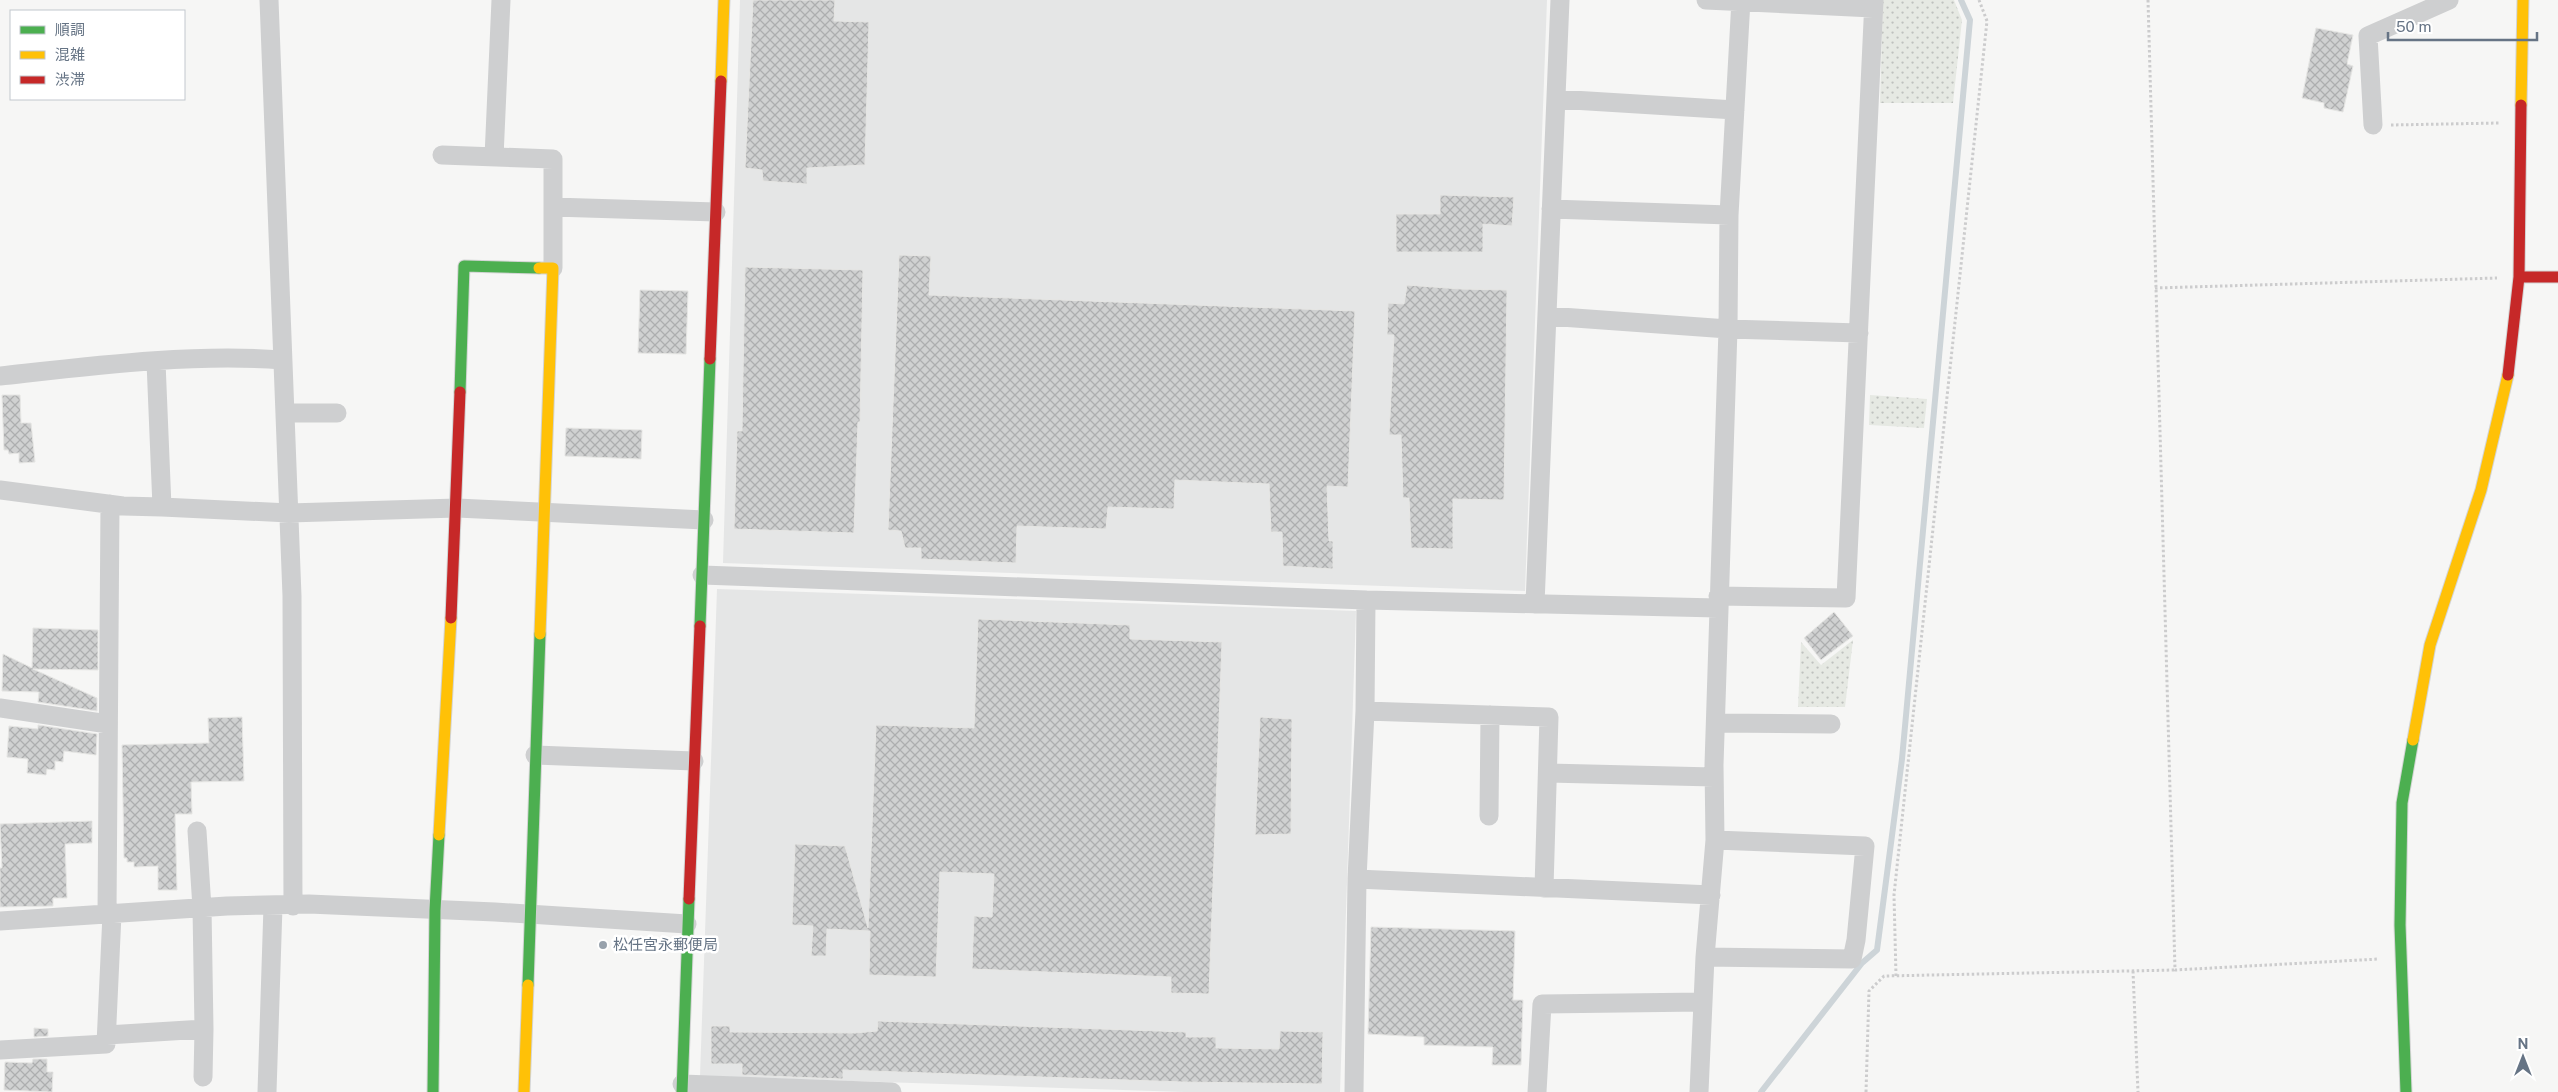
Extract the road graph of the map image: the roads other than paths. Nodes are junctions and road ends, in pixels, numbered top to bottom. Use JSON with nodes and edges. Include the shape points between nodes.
{"nodes":[{"id":1,"x":269,"y":0,"type":"edge"},
{"id":2,"x":501,"y":0,"type":"edge"},
{"id":3,"x":724,"y":0,"type":"edge"},
{"id":4,"x":1560,"y":0,"type":"edge"},
{"id":5,"x":1706,"y":0,"type":"edge"},
{"id":6,"x":2449,"y":0,"type":"edge"},
{"id":7,"x":2523,"y":0,"type":"edge"},
{"id":8,"x":1741,"y":1,"type":"edge"},
{"id":9,"x":1874,"y":4,"type":"edge"},
{"id":10,"x":1556,"y":99,"type":"junction"},
{"id":11,"x":1735,"y":110,"type":"junction"},
{"id":12,"x":2373,"y":125,"type":"road end"},
{"id":13,"x":442,"y":155,"type":"dead end"},
{"id":14,"x":494,"y":157,"type":"junction"},
{"id":15,"x":553,"y":207,"type":"junction"},
{"id":16,"x":1551,"y":209,"type":"junction"},
{"id":17,"x":716,"y":212,"type":"junction"},
{"id":18,"x":1729,"y":215,"type":"junction"},
{"id":19,"x":553,"y":268,"type":"junction"},
{"id":20,"x":2519,"y":277,"type":"junction"},
{"id":21,"x":2558,"y":277,"type":"edge"},
{"id":22,"x":1547,"y":316,"type":"junction"},
{"id":23,"x":1728,"y":329,"type":"junction"},
{"id":24,"x":1859,"y":333,"type":"junction"},
{"id":25,"x":282,"y":360,"type":"junction"},
{"id":26,"x":156,"y":362,"type":"junction"},
{"id":27,"x":0,"y":376,"type":"edge"},
{"id":28,"x":285,"y":413,"type":"junction"},
{"id":29,"x":337,"y":413,"type":"dead end"},
{"id":30,"x":0,"y":490,"type":"edge"},
{"id":31,"x":110,"y":504,"type":"junction"},
{"id":32,"x":162,"y":507,"type":"junction"},
{"id":33,"x":456,"y":508,"type":"junction"},
{"id":34,"x":544,"y":512,"type":"junction"},
{"id":35,"x":289,"y":513,"type":"junction"},
{"id":36,"x":704,"y":520,"type":"junction"},
{"id":37,"x":702,"y":575,"type":"junction"},
{"id":38,"x":1366,"y":600,"type":"junction"},
{"id":39,"x":1718,"y":602,"type":"junction"},
{"id":40,"x":1535,"y":604,"type":"junction"},
{"id":41,"x":0,"y":708,"type":"edge"},
{"id":42,"x":1365,"y":712,"type":"junction"},
{"id":43,"x":1490,"y":715,"type":"junction"},
{"id":44,"x":1716,"y":723,"type":"junction"},
{"id":45,"x":108,"y":724,"type":"junction"},
{"id":46,"x":1831,"y":724,"type":"dead end"},
{"id":47,"x":535,"y":755,"type":"junction"},
{"id":48,"x":694,"y":761,"type":"junction"},
{"id":49,"x":1548,"y":773,"type":"junction"},
{"id":50,"x":1714,"y":776,"type":"junction"},
{"id":51,"x":1489,"y":816,"type":"dead end"},
{"id":52,"x":197,"y":831,"type":"dead end"},
{"id":53,"x":1714,"y":840,"type":"junction"},
{"id":54,"x":1357,"y":879,"type":"junction"},
{"id":55,"x":1544,"y":888,"type":"junction"},
{"id":56,"x":1711,"y":895,"type":"junction"},
{"id":57,"x":273,"y":906,"type":"junction"},
{"id":58,"x":293,"y":906,"type":"junction"},
{"id":59,"x":202,"y":908,"type":"junction"},
{"id":60,"x":435,"y":910,"type":"junction"},
{"id":61,"x":109,"y":914,"type":"junction"},
{"id":62,"x":530,"y":914,"type":"junction"},
{"id":63,"x":0,"y":922,"type":"edge"},
{"id":64,"x":687,"y":924,"type":"junction"},
{"id":65,"x":1705,"y":957,"type":"junction"},
{"id":66,"x":1702,"y":1002,"type":"junction"},
{"id":67,"x":204,"y":1029,"type":"junction"},
{"id":68,"x":106,"y":1034,"type":"junction"},
{"id":69,"x":0,"y":1050,"type":"edge"},
{"id":70,"x":203,"y":1077,"type":"dead end"},
{"id":71,"x":682,"y":1088,"type":"edge"},
{"id":72,"x":267,"y":1092,"type":"edge"},
{"id":73,"x":433,"y":1092,"type":"edge"},
{"id":74,"x":524,"y":1092,"type":"edge"},
{"id":75,"x":892,"y":1092,"type":"edge"},
{"id":76,"x":1354,"y":1092,"type":"edge"},
{"id":77,"x":1537,"y":1092,"type":"edge"},
{"id":78,"x":1699,"y":1092,"type":"edge"},
{"id":79,"x":2406,"y":1092,"type":"edge"}],
"edges":[{"from":1,"to":25,"type":"street"},
{"from":2,"to":14,"type":"street"},
{"from":3,"to":17,"type":"street"},
{"from":4,"to":10,"type":"street"},
{"from":5,"to":8,"type":"street"},
{"from":6,"to":12,"type":"street","via":[[2368,36]]},
{"from":7,"to":20,"type":"street"},
{"from":8,"to":9,"type":"street"},
{"from":8,"to":11,"type":"street"},
{"from":9,"to":24,"type":"street"},
{"from":10,"to":11,"type":"street"},
{"from":10,"to":16,"type":"street"},
{"from":11,"to":18,"type":"street"},
{"from":13,"to":14,"type":"street"},
{"from":14,"to":15,"type":"street","via":[[552,159]]},
{"from":15,"to":17,"type":"street"},
{"from":15,"to":19,"type":"street"},
{"from":16,"to":18,"type":"street"},
{"from":16,"to":22,"type":"street"},
{"from":17,"to":36,"type":"street"},
{"from":18,"to":23,"type":"street"},
{"from":19,"to":33,"type":"street","via":[[464,266]]},
{"from":19,"to":34,"type":"street"},
{"from":20,"to":21,"type":"street"},
{"from":20,"to":79,"type":"street","via":[[2507,384],[2481,490],[2430,645],[2402,803],[2401,958]]},
{"from":22,"to":23,"type":"street"},
{"from":22,"to":40,"type":"street"},
{"from":23,"to":24,"type":"street"},
{"from":23,"to":39,"type":"street"},
{"from":24,"to":39,"type":"street","via":[[1846,598]]},
{"from":25,"to":26,"type":"street","via":[[248,357]]},
{"from":25,"to":28,"type":"street"},
{"from":26,"to":27,"type":"street"},
{"from":26,"to":32,"type":"street"},
{"from":28,"to":29,"type":"street"},
{"from":28,"to":35,"type":"street"},
{"from":30,"to":31,"type":"street"},
{"from":31,"to":32,"type":"street"},
{"from":31,"to":45,"type":"street"},
{"from":32,"to":35,"type":"street"},
{"from":33,"to":34,"type":"street"},
{"from":33,"to":35,"type":"street"},
{"from":33,"to":60,"type":"street"},
{"from":34,"to":36,"type":"street"},
{"from":34,"to":47,"type":"street"},
{"from":35,"to":58,"type":"street"},
{"from":36,"to":37,"type":"street"},
{"from":37,"to":38,"type":"street"},
{"from":37,"to":48,"type":"street"},
{"from":38,"to":40,"type":"street"},
{"from":38,"to":42,"type":"street"},
{"from":39,"to":40,"type":"street"},
{"from":39,"to":44,"type":"street"},
{"from":41,"to":45,"type":"street"},
{"from":42,"to":43,"type":"street"},
{"from":42,"to":54,"type":"street"},
{"from":43,"to":49,"type":"street","via":[[1549,717]]},
{"from":43,"to":51,"type":"street"},
{"from":44,"to":46,"type":"street"},
{"from":44,"to":50,"type":"street"},
{"from":45,"to":61,"type":"street"},
{"from":47,"to":48,"type":"street"},
{"from":47,"to":62,"type":"street"},
{"from":48,"to":64,"type":"street"},
{"from":49,"to":50,"type":"street"},
{"from":49,"to":55,"type":"street"},
{"from":50,"to":53,"type":"street"},
{"from":52,"to":59,"type":"street"},
{"from":53,"to":56,"type":"street"},
{"from":53,"to":65,"type":"street","via":[[1865,846],[1852,959]]},
{"from":54,"to":55,"type":"street"},
{"from":54,"to":76,"type":"street"},
{"from":55,"to":56,"type":"street"},
{"from":56,"to":65,"type":"street"},
{"from":57,"to":58,"type":"street"},
{"from":57,"to":59,"type":"street"},
{"from":57,"to":72,"type":"street"},
{"from":58,"to":60,"type":"street"},
{"from":59,"to":61,"type":"street"},
{"from":59,"to":67,"type":"street"},
{"from":60,"to":62,"type":"street"},
{"from":60,"to":73,"type":"street"},
{"from":61,"to":63,"type":"street"},
{"from":61,"to":68,"type":"street"},
{"from":62,"to":64,"type":"street"},
{"from":62,"to":74,"type":"street"},
{"from":64,"to":71,"type":"street"},
{"from":65,"to":66,"type":"street"},
{"from":66,"to":77,"type":"street","via":[[1542,1004]]},
{"from":66,"to":78,"type":"street"},
{"from":67,"to":68,"type":"street"},
{"from":67,"to":70,"type":"street"},
{"from":68,"to":69,"type":"street","via":[[106,1044]]},
{"from":71,"to":75,"type":"street"}]}
